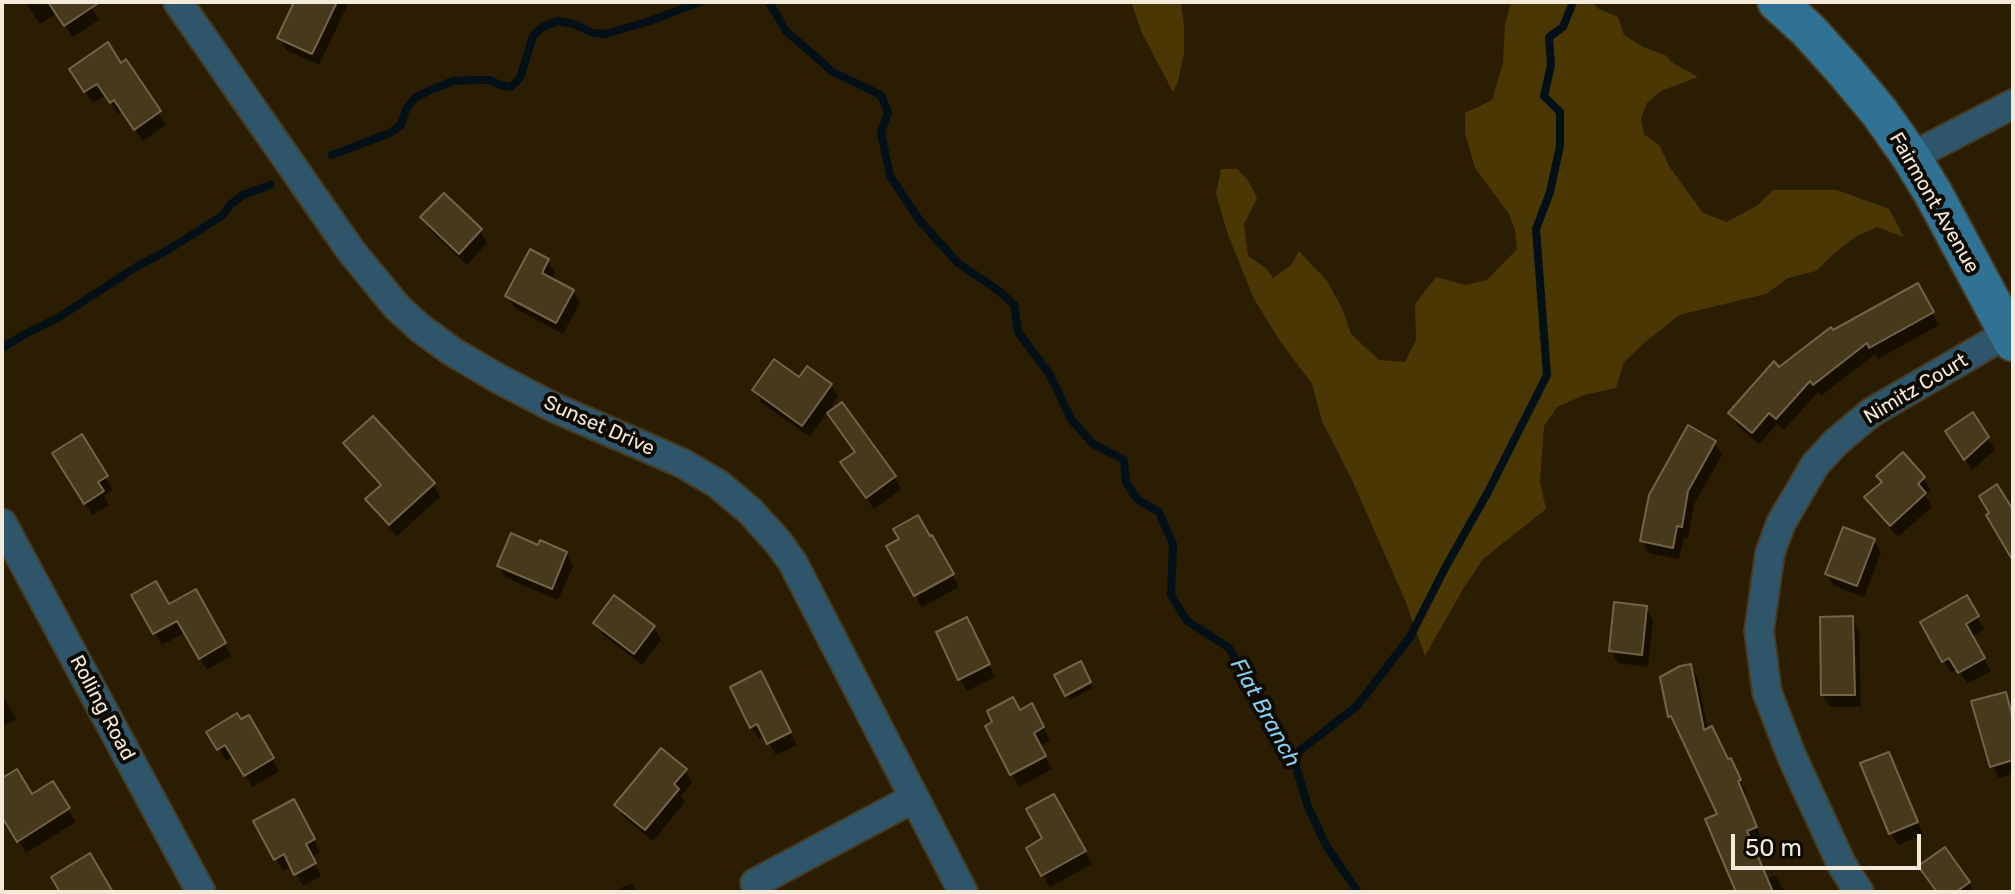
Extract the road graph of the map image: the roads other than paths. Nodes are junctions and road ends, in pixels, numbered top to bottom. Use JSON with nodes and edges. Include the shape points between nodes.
{"nodes":[{"id":1,"x":178,"y":2,"type":"edge"},
{"id":2,"x":1777,"y":2,"type":"edge"},
{"id":3,"x":2013,"y":104,"type":"edge"},
{"id":4,"x":1911,"y":157,"type":"junction"},
{"id":5,"x":2011,"y":338,"type":"edge"},
{"id":6,"x":2,"y":523,"type":"edge"},
{"id":7,"x":914,"y":798,"type":"junction"},
{"id":8,"x":755,"y":883,"type":"dead end"},
{"id":9,"x":201,"y":892,"type":"edge"},
{"id":10,"x":963,"y":892,"type":"edge"},
{"id":11,"x":1859,"y":892,"type":"edge"}],
"edges":[{"from":1,"to":7,"type":"street","name":"Sunset Drive","via":[[351,251],[420,328],[541,401],[682,463],[750,511],[793,563]]},
{"from":2,"to":4,"type":"street","name":"Fairmont Avenue","via":[[1845,71]]},
{"from":3,"to":4,"type":"street"},
{"from":4,"to":5,"type":"street","name":"Fairmont Avenue"},
{"from":5,"to":11,"type":"street","name":"Nimitz Court","via":[[1872,412],[1836,442],[1815,465],[1770,553],[1759,631],[1767,692],[1798,771]]},
{"from":6,"to":9,"type":"street","name":"Rolling Road"},
{"from":7,"to":8,"type":"street"},
{"from":7,"to":10,"type":"street","name":"Sunset Drive"}]}
